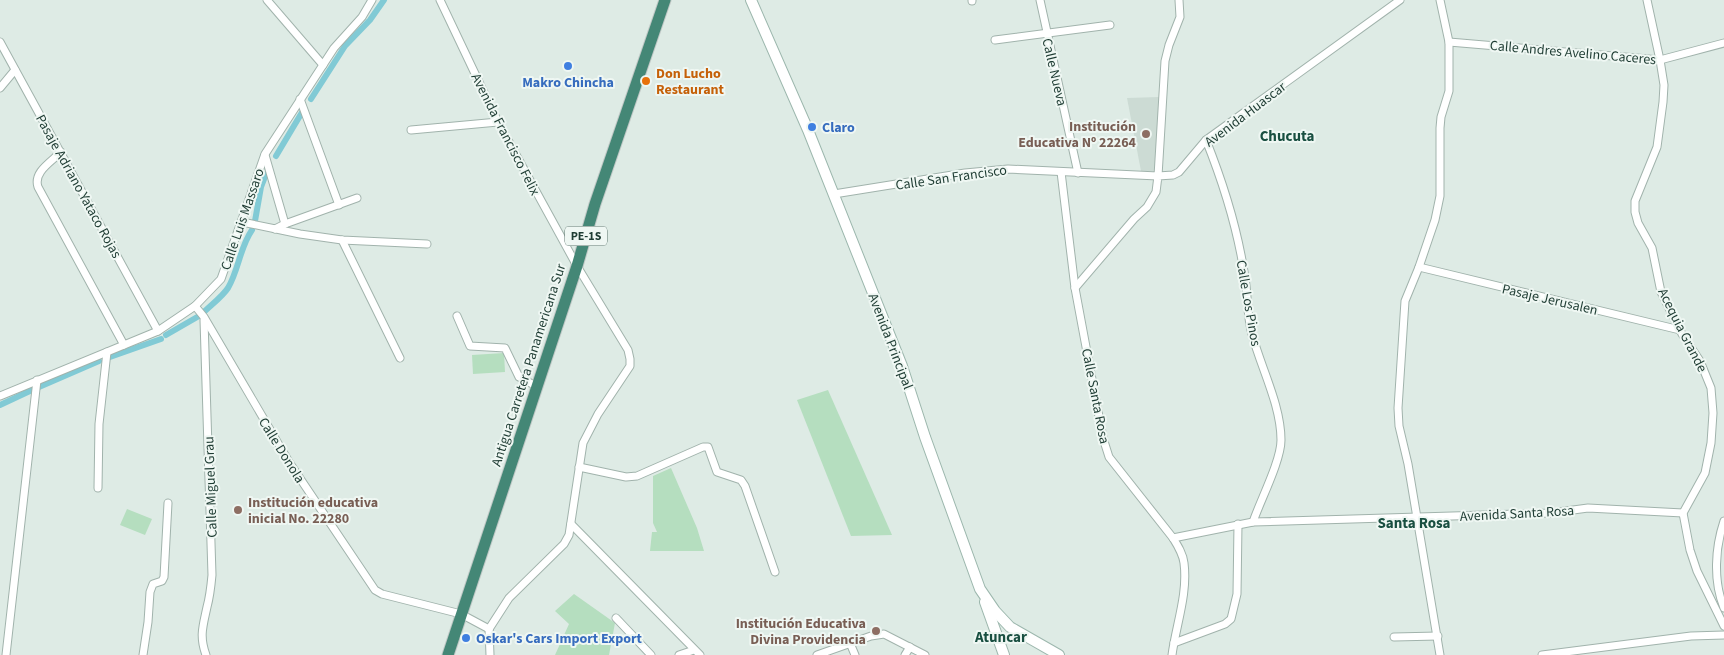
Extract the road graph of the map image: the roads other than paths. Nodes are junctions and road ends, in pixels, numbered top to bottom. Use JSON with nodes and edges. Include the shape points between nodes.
{"nodes":[{"id":1,"x":268,"y":0,"type":"edge"},
{"id":2,"x":372,"y":0,"type":"edge"},
{"id":3,"x":440,"y":0,"type":"edge"},
{"id":4,"x":665,"y":0,"type":"edge"},
{"id":5,"x":751,"y":0,"type":"edge"},
{"id":6,"x":1040,"y":0,"type":"edge"},
{"id":7,"x":1179,"y":0,"type":"edge"},
{"id":8,"x":1400,"y":0,"type":"edge"},
{"id":9,"x":1440,"y":0,"type":"edge"},
{"id":10,"x":1647,"y":0,"type":"edge"},
{"id":11,"x":1110,"y":25,"type":"dead end"},
{"id":12,"x":1046,"y":32,"type":"junction"},
{"id":13,"x":996,"y":40,"type":"dead end"},
{"id":14,"x":0,"y":42,"type":"edge"},
{"id":15,"x":1449,"y":42,"type":"junction"},
{"id":16,"x":1724,"y":43,"type":"edge"},
{"id":17,"x":1660,"y":60,"type":"junction"},
{"id":18,"x":323,"y":65,"type":"junction"},
{"id":19,"x":16,"y":70,"type":"junction"},
{"id":20,"x":0,"y":88,"type":"edge"},
{"id":21,"x":300,"y":98,"type":"junction"},
{"id":22,"x":498,"y":122,"type":"junction"},
{"id":23,"x":411,"y":130,"type":"dead end"},
{"id":24,"x":1206,"y":140,"type":"junction"},
{"id":25,"x":61,"y":152,"type":"junction"},
{"id":26,"x":264,"y":154,"type":"junction"},
{"id":27,"x":1061,"y":172,"type":"junction"},
{"id":28,"x":1078,"y":173,"type":"junction"},
{"id":29,"x":1158,"y":176,"type":"junction"},
{"id":30,"x":834,"y":194,"type":"junction"},
{"id":31,"x":358,"y":198,"type":"dead end"},
{"id":32,"x":339,"y":205,"type":"junction"},
{"id":33,"x":242,"y":222,"type":"junction"},
{"id":34,"x":285,"y":224,"type":"junction"},
{"id":35,"x":275,"y":229,"type":"junction"},
{"id":36,"x":342,"y":240,"type":"junction"},
{"id":37,"x":427,"y":244,"type":"dead end"},
{"id":38,"x":577,"y":266,"type":"junction"},
{"id":39,"x":1419,"y":267,"type":"junction"},
{"id":40,"x":1075,"y":288,"type":"junction"},
{"id":41,"x":195,"y":306,"type":"junction"},
{"id":42,"x":458,"y":316,"type":"dead end"},
{"id":43,"x":204,"y":317,"type":"junction"},
{"id":44,"x":1680,"y":330,"type":"junction"},
{"id":45,"x":158,"y":331,"type":"junction"},
{"id":46,"x":124,"y":345,"type":"junction"},
{"id":47,"x":107,"y":352,"type":"junction"},
{"id":48,"x":400,"y":358,"type":"dead end"},
{"id":49,"x":37,"y":380,"type":"junction"},
{"id":50,"x":536,"y":386,"type":"junction"},
{"id":51,"x":0,"y":396,"type":"edge"},
{"id":52,"x":579,"y":467,"type":"junction"},
{"id":53,"x":98,"y":488,"type":"dead end"},
{"id":54,"x":168,"y":504,"type":"dead end"},
{"id":55,"x":1683,"y":513,"type":"junction"},
{"id":56,"x":1417,"y":518,"type":"junction"},
{"id":57,"x":1724,"y":520,"type":"edge"},
{"id":58,"x":1252,"y":522,"type":"junction"},
{"id":59,"x":571,"y":524,"type":"junction"},
{"id":60,"x":1238,"y":524,"type":"junction"},
{"id":61,"x":1173,"y":538,"type":"junction"},
{"id":62,"x":775,"y":572,"type":"dead end"},
{"id":63,"x":980,"y":589,"type":"junction"},
{"id":64,"x":1724,"y":608,"type":"edge"},
{"id":65,"x":462,"y":614,"type":"junction"},
{"id":66,"x":616,"y":618,"type":"dead end"},
{"id":67,"x":1724,"y":626,"type":"edge"},
{"id":68,"x":489,"y":629,"type":"junction"},
{"id":69,"x":1014,"y":630,"type":"junction"},
{"id":70,"x":1724,"y":635,"type":"edge"},
{"id":71,"x":1438,"y":636,"type":"junction"},
{"id":72,"x":1394,"y":637,"type":"dead end"},
{"id":73,"x":999,"y":640,"type":"junction"},
{"id":74,"x":850,"y":643,"type":"junction"},
{"id":75,"x":1174,"y":643,"type":"junction"},
{"id":76,"x":910,"y":647,"type":"junction"},
{"id":77,"x":697,"y":652,"type":"edge"},
{"id":78,"x":821,"y":654,"type":"edge"},
{"id":79,"x":6,"y":655,"type":"edge"},
{"id":80,"x":143,"y":655,"type":"edge"},
{"id":81,"x":206,"y":655,"type":"edge"},
{"id":82,"x":448,"y":655,"type":"edge"},
{"id":83,"x":490,"y":655,"type":"edge"},
{"id":84,"x":651,"y":655,"type":"edge"},
{"id":85,"x":679,"y":655,"type":"edge"},
{"id":86,"x":855,"y":655,"type":"edge"},
{"id":87,"x":905,"y":655,"type":"edge"},
{"id":88,"x":925,"y":655,"type":"edge"},
{"id":89,"x":1004,"y":655,"type":"edge"},
{"id":90,"x":1059,"y":655,"type":"edge"},
{"id":91,"x":1172,"y":655,"type":"edge"},
{"id":92,"x":1440,"y":655,"type":"edge"},
{"id":93,"x":1542,"y":655,"type":"edge"}],
"edges":[{"from":1,"to":18,"type":"street"},
{"from":2,"to":18,"type":"street","name":"Calle Luis Massaro"},
{"from":3,"to":22,"type":"street","name":"Avenida Francisco Felix"},
{"from":4,"to":38,"type":"highway","name":"Antigua Carretera Panamericana Sur","number":"PE-1S"},
{"from":5,"to":30,"type":"main road","name":"Avenida Principal"},
{"from":6,"to":12,"type":"street","name":"Calle Nueva"},
{"from":7,"to":29,"type":"street","via":[[1180,17],[1165,61]]},
{"from":8,"to":24,"type":"street","name":"Avenida Huascar"},
{"from":9,"to":15,"type":"street"},
{"from":10,"to":17,"type":"street","name":"Acequia Grande"},
{"from":11,"to":12,"type":"street"},
{"from":12,"to":13,"type":"street"},
{"from":12,"to":28,"type":"street","name":"Calle Nueva"},
{"from":14,"to":19,"type":"street","name":"Pasaje Adriano Yataco Rojas"},
{"from":15,"to":17,"type":"street","name":"Calle Andres Avelino Caceres"},
{"from":15,"to":39,"type":"street","via":[[1449,91],[1440,128],[1440,196]]},
{"from":16,"to":17,"type":"street","name":"Calle Andres Avelino Caceres"},
{"from":17,"to":44,"type":"street","name":"Acequia Grande","via":[[1664,102],[1657,147],[1636,201],[1635,212],[1652,248],[1661,292]]},
{"from":18,"to":21,"type":"street","name":"Calle Luis Massaro"},
{"from":19,"to":20,"type":"street"},
{"from":19,"to":25,"type":"street","name":"Pasaje Adriano Yataco Rojas"},
{"from":21,"to":26,"type":"street","name":"Calle Luis Massaro"},
{"from":21,"to":32,"type":"street"},
{"from":22,"to":23,"type":"street"},
{"from":22,"to":38,"type":"street","name":"Avenida Francisco Felix"},
{"from":24,"to":29,"type":"street","name":"Avenida Huascar","via":[[1179,172]]},
{"from":24,"to":58,"type":"street","name":"Calle Los Pinos","via":[[1235,226],[1252,333],[1280,424],[1277,460]]},
{"from":25,"to":45,"type":"street","name":"Pasaje Adriano Yataco Rojas"},
{"from":25,"to":46,"type":"street","via":[[39,173],[36,178],[38,187]]},
{"from":26,"to":33,"type":"street","name":"Calle Luis Massaro"},
{"from":26,"to":34,"type":"street"},
{"from":27,"to":28,"type":"street","name":"Calle San Francisco"},
{"from":27,"to":30,"type":"street","name":"Calle San Francisco","via":[[991,170]]},
{"from":27,"to":40,"type":"street","name":"Calle Santa Rosa"},
{"from":28,"to":29,"type":"street","name":"Calle San Francisco"},
{"from":29,"to":40,"type":"street","via":[[1156,192],[1147,206]]},
{"from":30,"to":63,"type":"main road","name":"Avenida Principal","via":[[902,366]]},
{"from":31,"to":32,"type":"street"},
{"from":32,"to":34,"type":"street"},
{"from":33,"to":35,"type":"street"},
{"from":33,"to":41,"type":"street","name":"Calle Luis Massaro","via":[[221,279]]},
{"from":34,"to":35,"type":"street"},
{"from":35,"to":36,"type":"street"},
{"from":36,"to":37,"type":"street"},
{"from":36,"to":48,"type":"street"},
{"from":38,"to":50,"type":"highway","name":"Antigua Carretera Panamericana Sur","number":"PE-1S"},
{"from":38,"to":52,"type":"street","name":"Avenida Francisco Felix","via":[[628,350],[630,359],[630,366],[583,443]]},
{"from":39,"to":44,"type":"street","name":"Pasaje Jerusalen"},
{"from":39,"to":56,"type":"street","via":[[1405,301],[1398,408]]},
{"from":40,"to":61,"type":"street","name":"Calle Santa Rosa","via":[[1109,457]]},
{"from":41,"to":43,"type":"street","name":"Calle Donola"},
{"from":41,"to":45,"type":"street","name":"Calle Luis Massaro"},
{"from":42,"to":50,"type":"street","via":[[470,346],[505,348],[520,377]]},
{"from":43,"to":65,"type":"street","name":"Calle Donola","via":[[289,462],[375,590]]},
{"from":43,"to":81,"type":"street","name":"Calle Miguel Grau","via":[[212,575],[202,626]]},
{"from":44,"to":55,"type":"street","name":"Acequia Grande","via":[[1700,361],[1711,388],[1713,413],[1705,473]]},
{"from":45,"to":46,"type":"street","name":"Calle Luis Massaro"},
{"from":46,"to":47,"type":"street","name":"Calle Luis Massaro"},
{"from":47,"to":49,"type":"street","name":"Calle Luis Massaro"},
{"from":47,"to":53,"type":"street","via":[[99,424]]},
{"from":49,"to":51,"type":"street","name":"Calle Luis Massaro"},
{"from":49,"to":79,"type":"street"},
{"from":50,"to":65,"type":"highway","name":"Antigua Carretera Panamericana Sur","number":"PE-1S"},
{"from":52,"to":59,"type":"street"},
{"from":52,"to":62,"type":"street","via":[[626,477],[636,476],[708,447],[717,472],[737,478],[745,486]]},
{"from":54,"to":80,"type":"street","via":[[164,577],[151,587]]},
{"from":55,"to":56,"type":"street","name":"Avenida Santa Rosa","via":[[1588,508],[1551,513]]},
{"from":55,"to":67,"type":"street","via":[[1697,571]]},
{"from":56,"to":58,"type":"street","name":"Avenida Santa Rosa"},
{"from":56,"to":71,"type":"street"},
{"from":57,"to":64,"type":"street","via":[[1716,568]]},
{"from":58,"to":60,"type":"street","name":"Avenida Santa Rosa"},
{"from":59,"to":68,"type":"street","via":[[564,544],[509,598]]},
{"from":59,"to":77,"type":"street"},
{"from":60,"to":61,"type":"street","name":"Avenida Santa Rosa"},
{"from":60,"to":75,"type":"street","via":[[1236,594],[1231,619]]},
{"from":61,"to":75,"type":"street","name":"Calle Santa Rosa","via":[[1184,563],[1184,592]]},
{"from":63,"to":69,"type":"main road","name":"Avenida Principal"},
{"from":63,"to":73,"type":"main road"},
{"from":65,"to":68,"type":"street","name":"Calle Donola"},
{"from":65,"to":82,"type":"highway","name":"Antigua Carretera Panamericana Sur","number":"PE-1S"},
{"from":66,"to":84,"type":"street"},
{"from":68,"to":83,"type":"street"},
{"from":69,"to":73,"type":"main road","via":[[1005,632]]},
{"from":69,"to":90,"type":"main road","name":"Avenida Principal"},
{"from":70,"to":93,"type":"street","via":[[1691,636]]},
{"from":71,"to":72,"type":"street"},
{"from":71,"to":92,"type":"street"},
{"from":73,"to":89,"type":"main road"},
{"from":74,"to":76,"type":"street","via":[[884,634]]},
{"from":74,"to":78,"type":"street"},
{"from":74,"to":86,"type":"street"},
{"from":75,"to":91,"type":"street","name":"Calle Santa Rosa"},
{"from":76,"to":87,"type":"street"},
{"from":76,"to":88,"type":"street"},
{"from":77,"to":85,"type":"street"}]}
